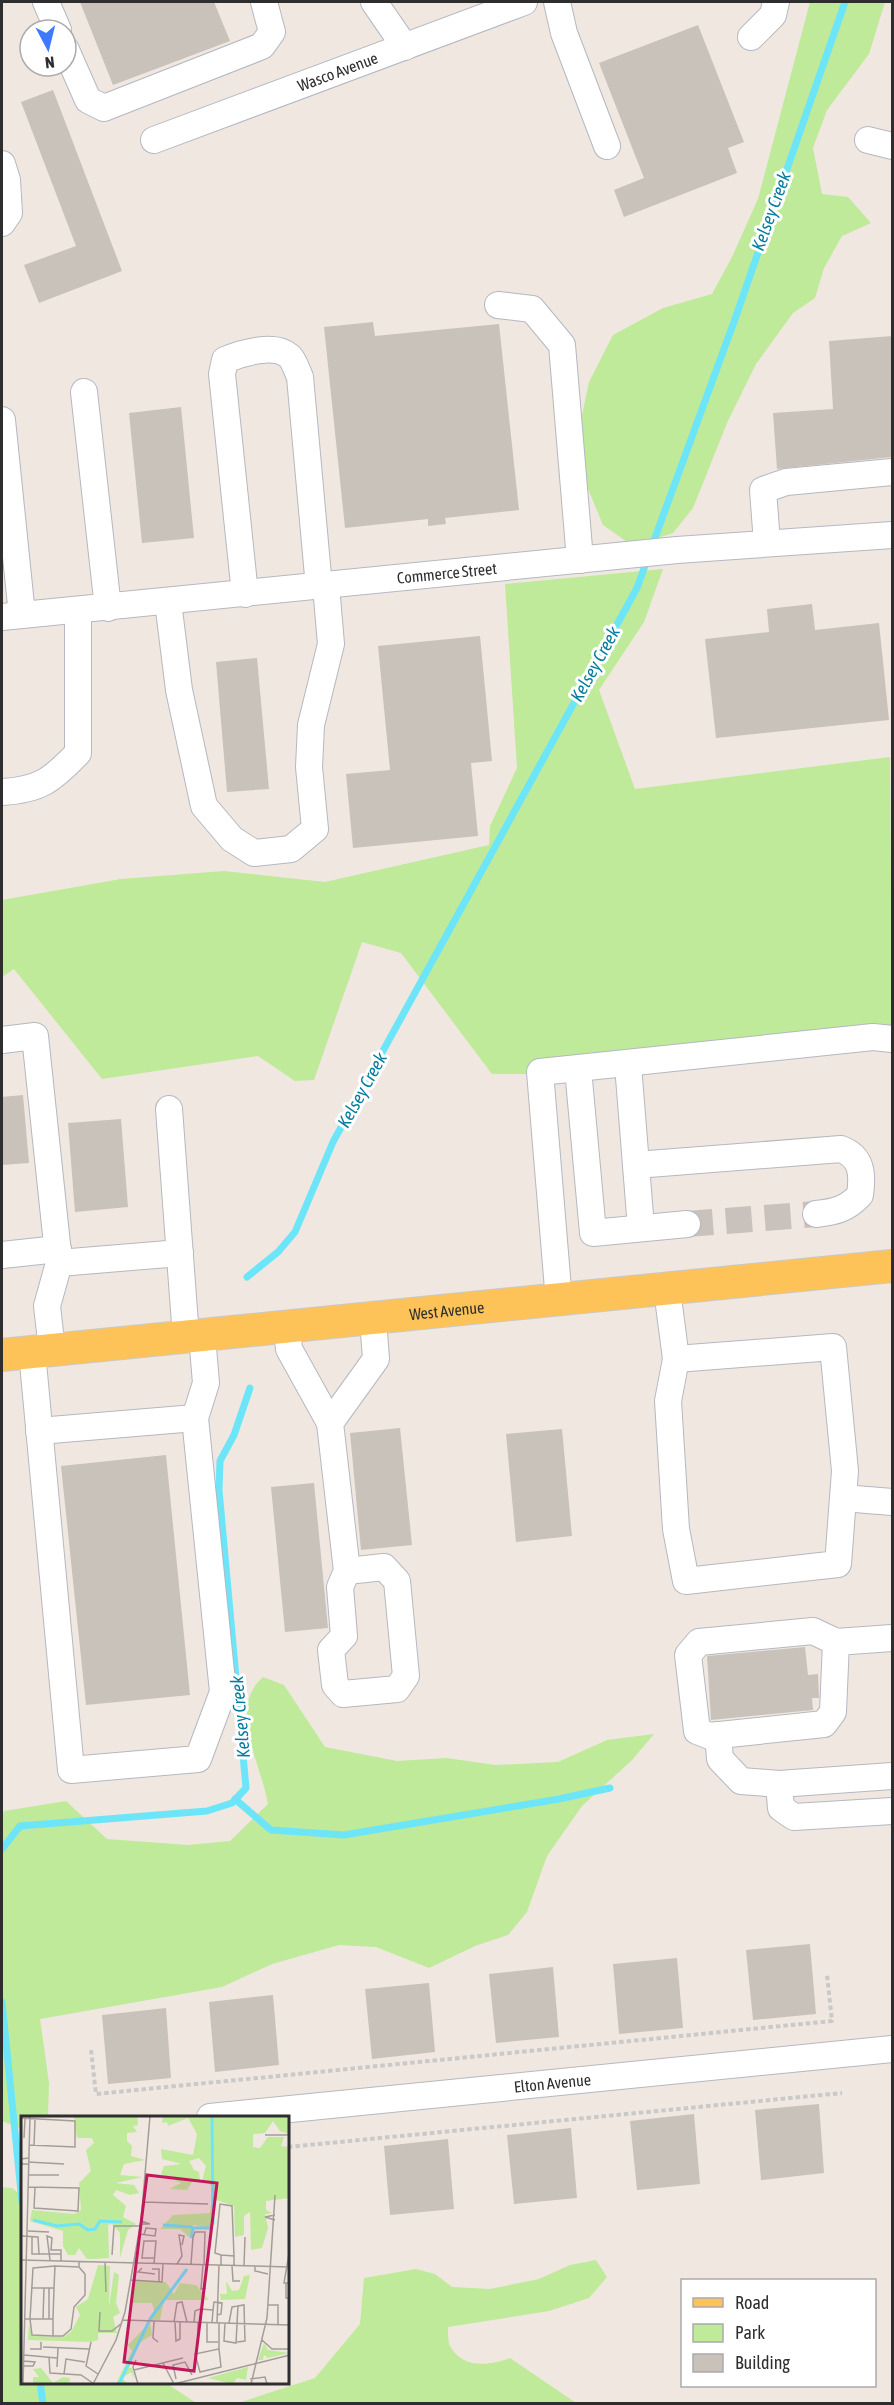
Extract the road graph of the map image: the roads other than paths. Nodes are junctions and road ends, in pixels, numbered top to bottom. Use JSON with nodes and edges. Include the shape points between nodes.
{"nodes":[{"id":1,"x":46,"y":2,"type":"edge"},
{"id":2,"x":264,"y":2,"type":"edge"},
{"id":3,"x":374,"y":2,"type":"edge"},
{"id":4,"x":524,"y":2,"type":"edge"},
{"id":5,"x":557,"y":2,"type":"edge"},
{"id":6,"x":776,"y":2,"type":"edge"},
{"id":7,"x":53,"y":18,"type":"edge"},
{"id":8,"x":751,"y":37,"type":"dead end"},
{"id":9,"x":405,"y":47,"type":"junction"},
{"id":10,"x":78,"y":77,"type":"edge"},
{"id":11,"x":154,"y":140,"type":"dead end"},
{"id":12,"x":868,"y":140,"type":"dead end"},
{"id":13,"x":607,"y":146,"type":"dead end"},
{"id":14,"x":892,"y":146,"type":"edge"},
{"id":15,"x":2,"y":164,"type":"edge"},
{"id":16,"x":2,"y":223,"type":"edge"},
{"id":17,"x":498,"y":304,"type":"dead end"},
{"id":18,"x":84,"y":393,"type":"dead end"},
{"id":19,"x":2,"y":420,"type":"edge"},
{"id":20,"x":892,"y":472,"type":"edge"},
{"id":21,"x":892,"y":535,"type":"edge"},
{"id":22,"x":767,"y":543,"type":"junction"},
{"id":23,"x":580,"y":560,"type":"junction"},
{"id":24,"x":322,"y":586,"type":"junction"},
{"id":25,"x":245,"y":594,"type":"junction"},
{"id":26,"x":168,"y":602,"type":"junction"},
{"id":27,"x":108,"y":608,"type":"junction"},
{"id":28,"x":78,"y":610,"type":"junction"},
{"id":29,"x":12,"y":616,"type":"edge"},
{"id":30,"x":2,"y":792,"type":"edge"},
{"id":31,"x":892,"y":1039,"type":"edge"},
{"id":32,"x":2,"y":1040,"type":"edge"},
{"id":33,"x":628,"y":1065,"type":"junction"},
{"id":34,"x":578,"y":1069,"type":"junction"},
{"id":35,"x":169,"y":1109,"type":"dead end"},
{"id":36,"x":636,"y":1165,"type":"junction"},
{"id":37,"x":816,"y":1214,"type":"tunnel mouth"},
{"id":38,"x":687,"y":1224,"type":"tunnel mouth"},
{"id":39,"x":641,"y":1228,"type":"junction"},
{"id":40,"x":180,"y":1253,"type":"junction"},
{"id":41,"x":2,"y":1255,"type":"edge"},
{"id":42,"x":59,"y":1256,"type":"junction"},
{"id":43,"x":892,"y":1266,"type":"edge"},
{"id":44,"x":667,"y":1290,"type":"junction"},
{"id":45,"x":559,"y":1301,"type":"junction"},
{"id":46,"x":373,"y":1319,"type":"junction"},
{"id":47,"x":287,"y":1328,"type":"junction"},
{"id":48,"x":194,"y":1336,"type":"junction"},
{"id":49,"x":42,"y":1351,"type":"junction"},
{"id":50,"x":2,"y":1355,"type":"edge"},
{"id":51,"x":676,"y":1359,"type":"junction"},
{"id":52,"x":195,"y":1418,"type":"junction"},
{"id":53,"x":330,"y":1423,"type":"junction"},
{"id":54,"x":39,"y":1431,"type":"junction"},
{"id":55,"x":843,"y":1498,"type":"junction"},
{"id":56,"x":892,"y":1502,"type":"edge"},
{"id":57,"x":347,"y":1571,"type":"junction"},
{"id":58,"x":892,"y":1638,"type":"edge"},
{"id":59,"x":836,"y":1642,"type":"junction"},
{"id":60,"x":718,"y":1735,"type":"junction"},
{"id":61,"x":892,"y":1776,"type":"edge"},
{"id":62,"x":779,"y":1784,"type":"junction"},
{"id":63,"x":892,"y":1811,"type":"edge"},
{"id":64,"x":892,"y":2049,"type":"edge"},
{"id":65,"x":220,"y":2116,"type":"edge"}],
"edges":[{"from":1,"to":7,"type":"street"},
{"from":2,"to":10,"type":"street","via":[[272,32],[262,46],[104,108],[88,100]]},
{"from":3,"to":9,"type":"street"},
{"from":4,"to":9,"type":"street","name":"Wasco Avenue"},
{"from":5,"to":13,"type":"street","via":[[564,33]]},
{"from":6,"to":8,"type":"street","via":[[773,15]]},
{"from":9,"to":11,"type":"street","name":"Wasco Avenue"},
{"from":12,"to":14,"type":"street"},
{"from":15,"to":16,"type":"street","via":[[9,213]]},
{"from":17,"to":23,"type":"street","via":[[532,309],[562,345]]},
{"from":18,"to":27,"type":"street"},
{"from":19,"to":29,"type":"street"},
{"from":20,"to":22,"type":"street","via":[[786,482],[763,490]]},
{"from":21,"to":22,"type":"street","name":"Commerce Street"},
{"from":22,"to":23,"type":"street","name":"Commerce Street"},
{"from":23,"to":24,"type":"street","name":"Commerce Street"},
{"from":24,"to":25,"type":"street","name":"Commerce Street"},
{"from":24,"to":25,"type":"street","via":[[300,377],[290,356],[278,350],[239,354],[225,360],[222,374]]},
{"from":24,"to":26,"type":"street","via":[[331,644],[311,725],[309,767],[315,829],[291,849],[254,853],[232,839],[204,806],[179,690]]},
{"from":25,"to":26,"type":"street","name":"Commerce Street"},
{"from":26,"to":27,"type":"street","name":"Commerce Street"},
{"from":27,"to":28,"type":"street","name":"Commerce Street"},
{"from":28,"to":29,"type":"street","name":"Commerce Street"},
{"from":28,"to":30,"type":"street","via":[[78,753],[53,779],[22,791]]},
{"from":31,"to":33,"type":"street","via":[[873,1037]]},
{"from":32,"to":42,"type":"street","via":[[35,1036]]},
{"from":33,"to":34,"type":"street"},
{"from":33,"to":36,"type":"street"},
{"from":34,"to":39,"type":"street","via":[[593,1233]]},
{"from":34,"to":45,"type":"street","via":[[540,1072]]},
{"from":35,"to":40,"type":"street"},
{"from":36,"to":37,"type":"street","via":[[841,1149],[853,1154],[860,1163],[860,1195],[849,1206]]},
{"from":36,"to":39,"type":"street"},
{"from":38,"to":39,"type":"street"},
{"from":40,"to":42,"type":"street"},
{"from":40,"to":48,"type":"street"},
{"from":41,"to":42,"type":"street"},
{"from":42,"to":49,"type":"street","via":[[47,1306]]},
{"from":43,"to":44,"type":"main road","name":"West Avenue"},
{"from":44,"to":45,"type":"main road","name":"West Avenue"},
{"from":44,"to":51,"type":"street"},
{"from":45,"to":46,"type":"main road","name":"West Avenue"},
{"from":46,"to":47,"type":"main road","name":"West Avenue"},
{"from":46,"to":53,"type":"street","via":[[376,1359]]},
{"from":47,"to":48,"type":"main road","name":"West Avenue"},
{"from":47,"to":53,"type":"street","via":[[289,1349]]},
{"from":48,"to":49,"type":"main road","name":"West Avenue"},
{"from":48,"to":52,"type":"street","via":[[206,1383]]},
{"from":49,"to":50,"type":"main road","name":"West Avenue"},
{"from":49,"to":54,"type":"street"},
{"from":51,"to":55,"type":"street","via":[[832,1347],[845,1471]]},
{"from":51,"to":55,"type":"street","via":[[668,1401],[676,1529],[687,1581],[838,1564]]},
{"from":52,"to":54,"type":"street"},
{"from":52,"to":54,"type":"street","via":[[222,1692],[198,1759],[71,1770]]},
{"from":53,"to":57,"type":"street"},
{"from":55,"to":56,"type":"street"},
{"from":57,"to":57,"type":"street","via":[[384,1567],[397,1581],[406,1676],[397,1689],[343,1694],[334,1685],[331,1650],[344,1636],[340,1587]]},
{"from":58,"to":59,"type":"street"},
{"from":59,"to":60,"type":"street","via":[[832,1712],[824,1724]]},
{"from":59,"to":60,"type":"street","via":[[813,1631],[699,1642],[688,1656],[697,1731]]},
{"from":60,"to":62,"type":"street","via":[[720,1759],[741,1781]]},
{"from":61,"to":62,"type":"street"},
{"from":62,"to":63,"type":"street","via":[[781,1808],[794,1817]]},
{"from":64,"to":65,"type":"street","name":"Elton Avenue"}]}
